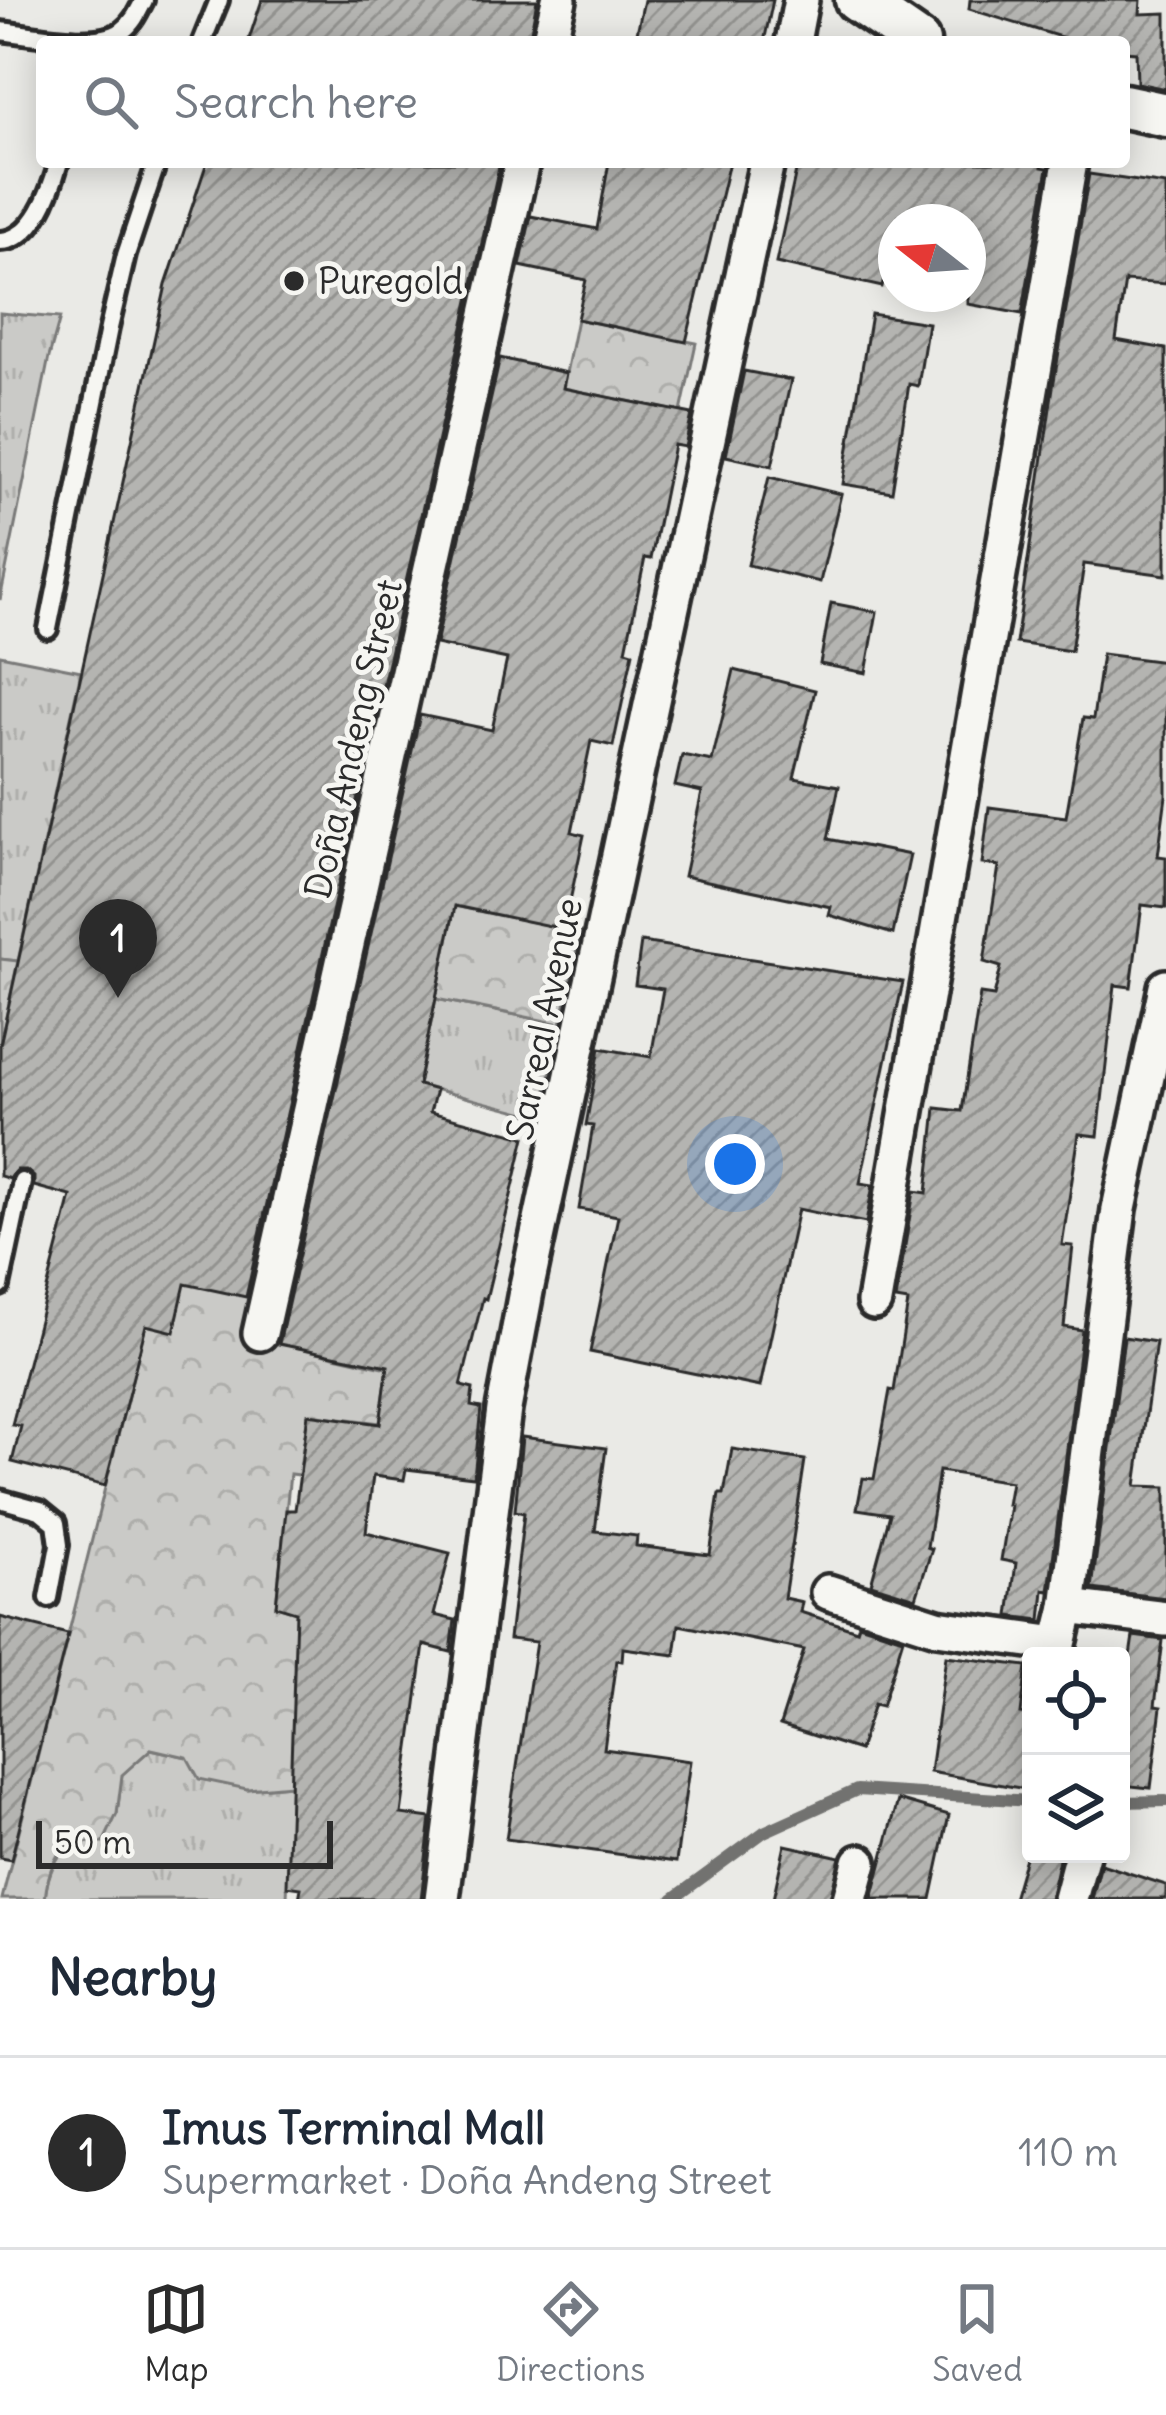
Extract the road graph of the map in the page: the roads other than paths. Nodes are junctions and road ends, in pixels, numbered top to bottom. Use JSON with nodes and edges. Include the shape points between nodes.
{"nodes":[{"id":1,"x":144,"y":0,"type":"edge"},
{"id":2,"x":219,"y":0,"type":"edge"},
{"id":3,"x":559,"y":0,"type":"edge"},
{"id":4,"x":802,"y":0,"type":"edge"},
{"id":5,"x":857,"y":0,"type":"edge"},
{"id":6,"x":0,"y":31,"type":"edge"},
{"id":7,"x":46,"y":36,"type":"edge"},
{"id":8,"x":114,"y":36,"type":"edge"},
{"id":9,"x":204,"y":36,"type":"edge"},
{"id":10,"x":550,"y":36,"type":"edge"},
{"id":11,"x":794,"y":36,"type":"edge"},
{"id":12,"x":909,"y":36,"type":"edge"},
{"id":13,"x":1130,"y":107,"type":"edge"},
{"id":14,"x":1166,"y":115,"type":"edge"},
{"id":15,"x":57,"y":168,"type":"edge"},
{"id":16,"x":155,"y":168,"type":"edge"},
{"id":17,"x":521,"y":168,"type":"edge"},
{"id":18,"x":766,"y":168,"type":"edge"},
{"id":19,"x":1069,"y":168,"type":"edge"},
{"id":20,"x":0,"y":241,"type":"edge"},
{"id":21,"x":48,"y":629,"type":"dead end"},
{"id":22,"x":1166,"y":987,"type":"edge"},
{"id":23,"x":1162,"y":1037,"type":"edge"},
{"id":24,"x":22,"y":1182,"type":"dead end"},
{"id":25,"x":0,"y":1286,"type":"edge"},
{"id":26,"x":874,"y":1301,"type":"dead end"},
{"id":27,"x":260,"y":1333,"type":"dead end"},
{"id":28,"x":0,"y":1499,"type":"edge"},
{"id":29,"x":828,"y":1592,"type":"dead end"},
{"id":30,"x":49,"y":1598,"type":"dead end"},
{"id":31,"x":1068,"y":1607,"type":"junction"},
{"id":32,"x":1166,"y":1619,"type":"edge"},
{"id":33,"x":1041,"y":1647,"type":"edge"},
{"id":34,"x":1058,"y":1647,"type":"edge"},
{"id":35,"x":860,"y":1862,"type":"dead end"},
{"id":36,"x":1080,"y":1863,"type":"edge"},
{"id":37,"x":442,"y":1899,"type":"edge"},
{"id":38,"x":850,"y":1899,"type":"edge"},
{"id":39,"x":1070,"y":1899,"type":"edge"}],
"edges":[{"from":1,"to":8,"type":"lane"},
{"from":2,"to":9,"type":"lane"},
{"from":3,"to":10,"type":"street"},
{"from":4,"to":11,"type":"street"},
{"from":5,"to":12,"type":"street"},
{"from":6,"to":7,"type":"lane"},
{"from":13,"to":14,"type":"street"},
{"from":15,"to":20,"type":"lane","via":[[36,216],[16,238]]},
{"from":16,"to":21,"type":"lane","via":[[109,328]]},
{"from":17,"to":27,"type":"street","name":"Doña Andeng Street"},
{"from":18,"to":37,"type":"street","name":"Sarreal Avenue","via":[[504,1408]]},
{"from":19,"to":26,"type":"street"},
{"from":22,"to":23,"type":"street"},
{"from":23,"to":31,"type":"street","via":[[1119,1209]]},
{"from":24,"to":25,"type":"lane"},
{"from":28,"to":30,"type":"lane","via":[[56,1523]]},
{"from":29,"to":33,"type":"street","via":[[938,1627]]},
{"from":31,"to":32,"type":"street"},
{"from":31,"to":34,"type":"street"},
{"from":35,"to":38,"type":"street"},
{"from":36,"to":39,"type":"street"}]}
